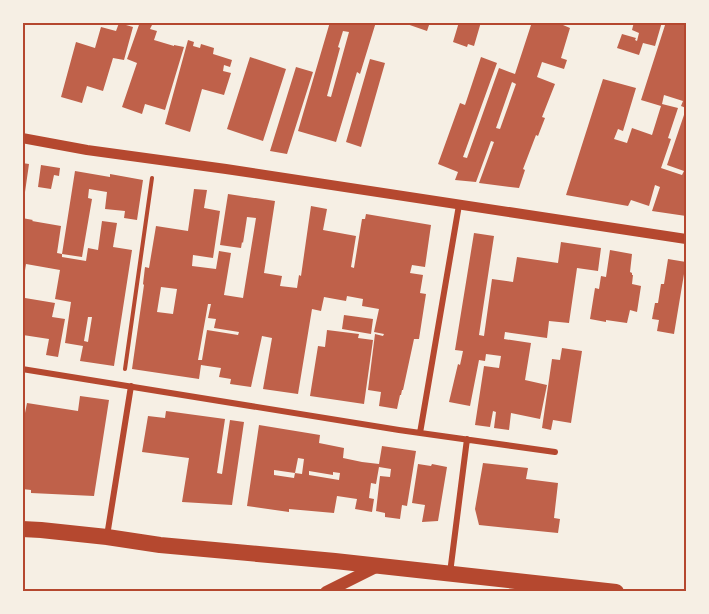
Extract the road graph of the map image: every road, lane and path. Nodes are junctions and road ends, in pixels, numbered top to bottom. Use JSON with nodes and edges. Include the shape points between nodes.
{"nodes":[{"id":1,"x":22,"y":138,"type":"edge"},
{"id":2,"x":154,"y":159,"type":"junction"},
{"id":3,"x":459,"y":205,"type":"junction"},
{"id":4,"x":687,"y":239,"type":"edge"},
{"id":5,"x":22,"y":369,"type":"edge"},
{"id":6,"x":123,"y":385,"type":"junction"},
{"id":7,"x":131,"y":386,"type":"junction"},
{"id":8,"x":420,"y":433,"type":"junction"},
{"id":9,"x":467,"y":439,"type":"junction"},
{"id":10,"x":555,"y":452,"type":"dead end"},
{"id":11,"x":22,"y":529,"type":"edge"},
{"id":12,"x":107,"y":537,"type":"junction"},
{"id":13,"x":379,"y":566,"type":"junction"},
{"id":14,"x":450,"y":574,"type":"junction"},
{"id":15,"x":554,"y":588,"type":"edge"},
{"id":16,"x":326,"y":591,"type":"edge"},
{"id":17,"x":616,"y":591,"type":"edge"}],
"edges":[{"from":1,"to":2,"type":"street"},
{"from":2,"to":3,"type":"street"},
{"from":2,"to":6,"type":"path"},
{"from":3,"to":4,"type":"street"},
{"from":3,"to":8,"type":"street"},
{"from":5,"to":6,"type":"street"},
{"from":6,"to":7,"type":"street"},
{"from":7,"to":8,"type":"street"},
{"from":7,"to":12,"type":"street"},
{"from":8,"to":9,"type":"street"},
{"from":9,"to":10,"type":"street"},
{"from":9,"to":14,"type":"street"},
{"from":11,"to":12,"type":"highway"},
{"from":12,"to":13,"type":"highway"},
{"from":13,"to":14,"type":"highway"},
{"from":13,"to":16,"type":"main road"},
{"from":14,"to":15,"type":"highway"},
{"from":15,"to":17,"type":"highway"}]}
